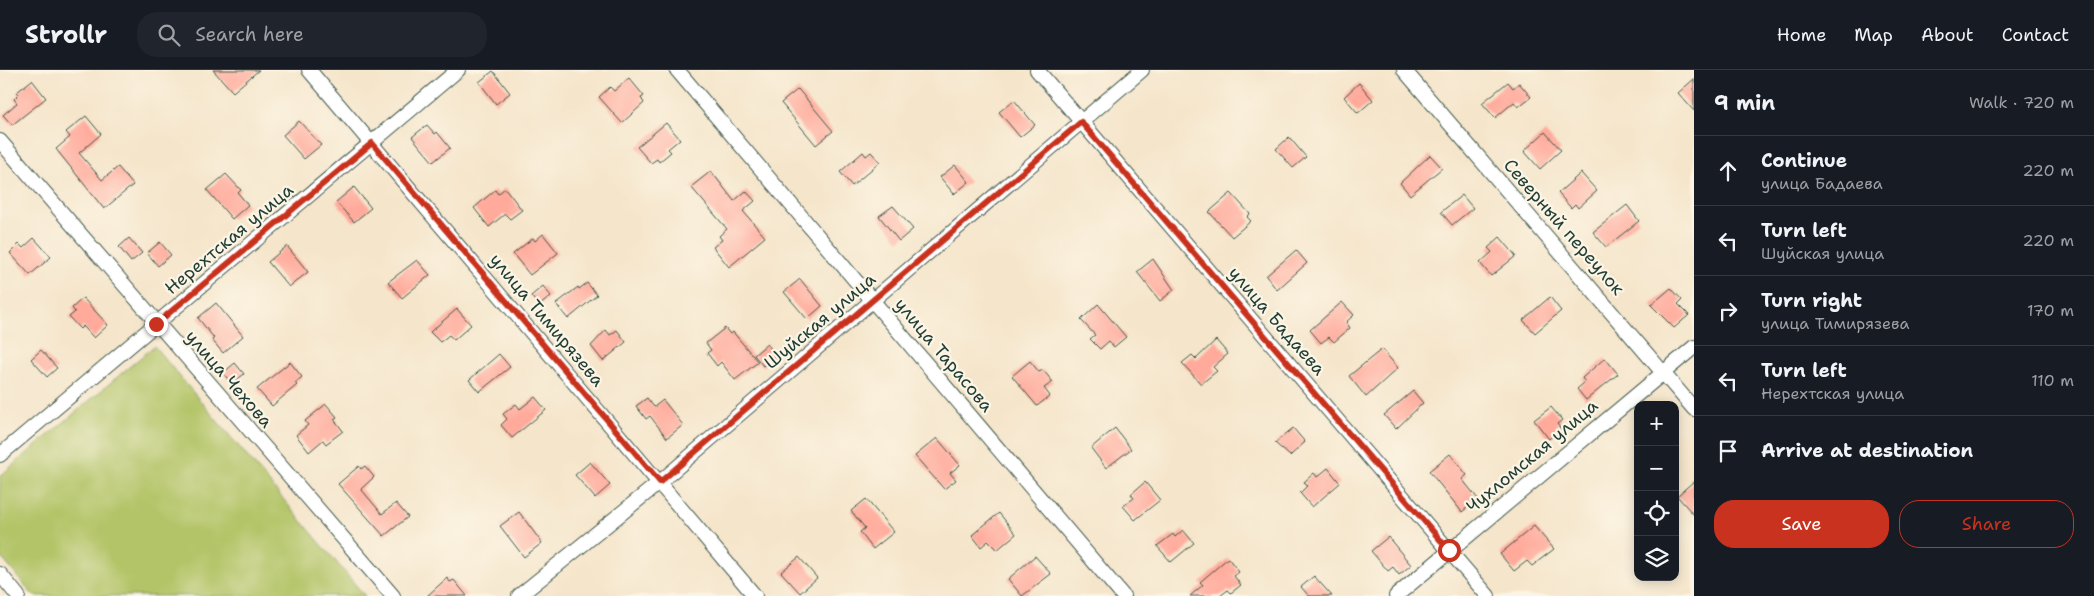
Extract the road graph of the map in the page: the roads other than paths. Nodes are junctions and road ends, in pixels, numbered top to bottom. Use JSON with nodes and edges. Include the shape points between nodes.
{"nodes":[{"id":1,"x":310,"y":70,"type":"edge"},
{"id":2,"x":458,"y":70,"type":"edge"},
{"id":3,"x":677,"y":70,"type":"edge"},
{"id":4,"x":1037,"y":70,"type":"edge"},
{"id":5,"x":1142,"y":70,"type":"edge"},
{"id":6,"x":1404,"y":70,"type":"edge"},
{"id":7,"x":1081,"y":122,"type":"junction"},
{"id":8,"x":0,"y":141,"type":"edge"},
{"id":9,"x":372,"y":143,"type":"junction"},
{"id":10,"x":873,"y":300,"type":"junction"},
{"id":11,"x":156,"y":324,"type":"junction"},
{"id":12,"x":1694,"y":347,"type":"edge"},
{"id":13,"x":1663,"y":372,"type":"junction"},
{"id":14,"x":1694,"y":409,"type":"edge"},
{"id":15,"x":0,"y":455,"type":"edge"},
{"id":16,"x":660,"y":482,"type":"junction"},
{"id":17,"x":1449,"y":550,"type":"junction"},
{"id":18,"x":0,"y":574,"type":"edge"},
{"id":19,"x":18,"y":596,"type":"edge"},
{"id":20,"x":393,"y":596,"type":"edge"},
{"id":21,"x":519,"y":596,"type":"edge"},
{"id":22,"x":755,"y":596,"type":"edge"},
{"id":23,"x":1123,"y":596,"type":"edge"},
{"id":24,"x":1396,"y":596,"type":"edge"},
{"id":25,"x":1488,"y":596,"type":"edge"}],
"edges":[{"from":1,"to":9,"type":"street","name":"улица Тимирязева"},
{"from":2,"to":9,"type":"street","name":"Нерехтская улица"},
{"from":3,"to":10,"type":"street","name":"улица Тарасова"},
{"from":4,"to":7,"type":"street","name":"улица Бадаева"},
{"from":5,"to":7,"type":"street","name":"Шуйская улица"},
{"from":6,"to":13,"type":"street","name":"Северный переулок"},
{"from":7,"to":10,"type":"street","name":"Шуйская улица"},
{"from":7,"to":17,"type":"street","name":"улица Бадаева"},
{"from":8,"to":11,"type":"street","name":"улица Чехова"},
{"from":9,"to":11,"type":"street","name":"Нерехтская улица"},
{"from":9,"to":16,"type":"street","name":"улица Тимирязева"},
{"from":10,"to":16,"type":"street","name":"Шуйская улица"},
{"from":10,"to":23,"type":"street","name":"улица Тарасова"},
{"from":11,"to":15,"type":"street","name":"Нерехтская улица"},
{"from":11,"to":20,"type":"street","name":"улица Чехова"},
{"from":12,"to":13,"type":"street","name":"Чухломская улица"},
{"from":13,"to":14,"type":"street","name":"Северный переулок"},
{"from":13,"to":17,"type":"street","name":"Чухломская улица"},
{"from":16,"to":21,"type":"street","name":"Шуйская улица"},
{"from":16,"to":22,"type":"street","name":"улица Тимирязева"},
{"from":17,"to":24,"type":"street","name":"Чухломская улица"},
{"from":17,"to":25,"type":"street","name":"улица Бадаева"},
{"from":18,"to":19,"type":"street"}]}
